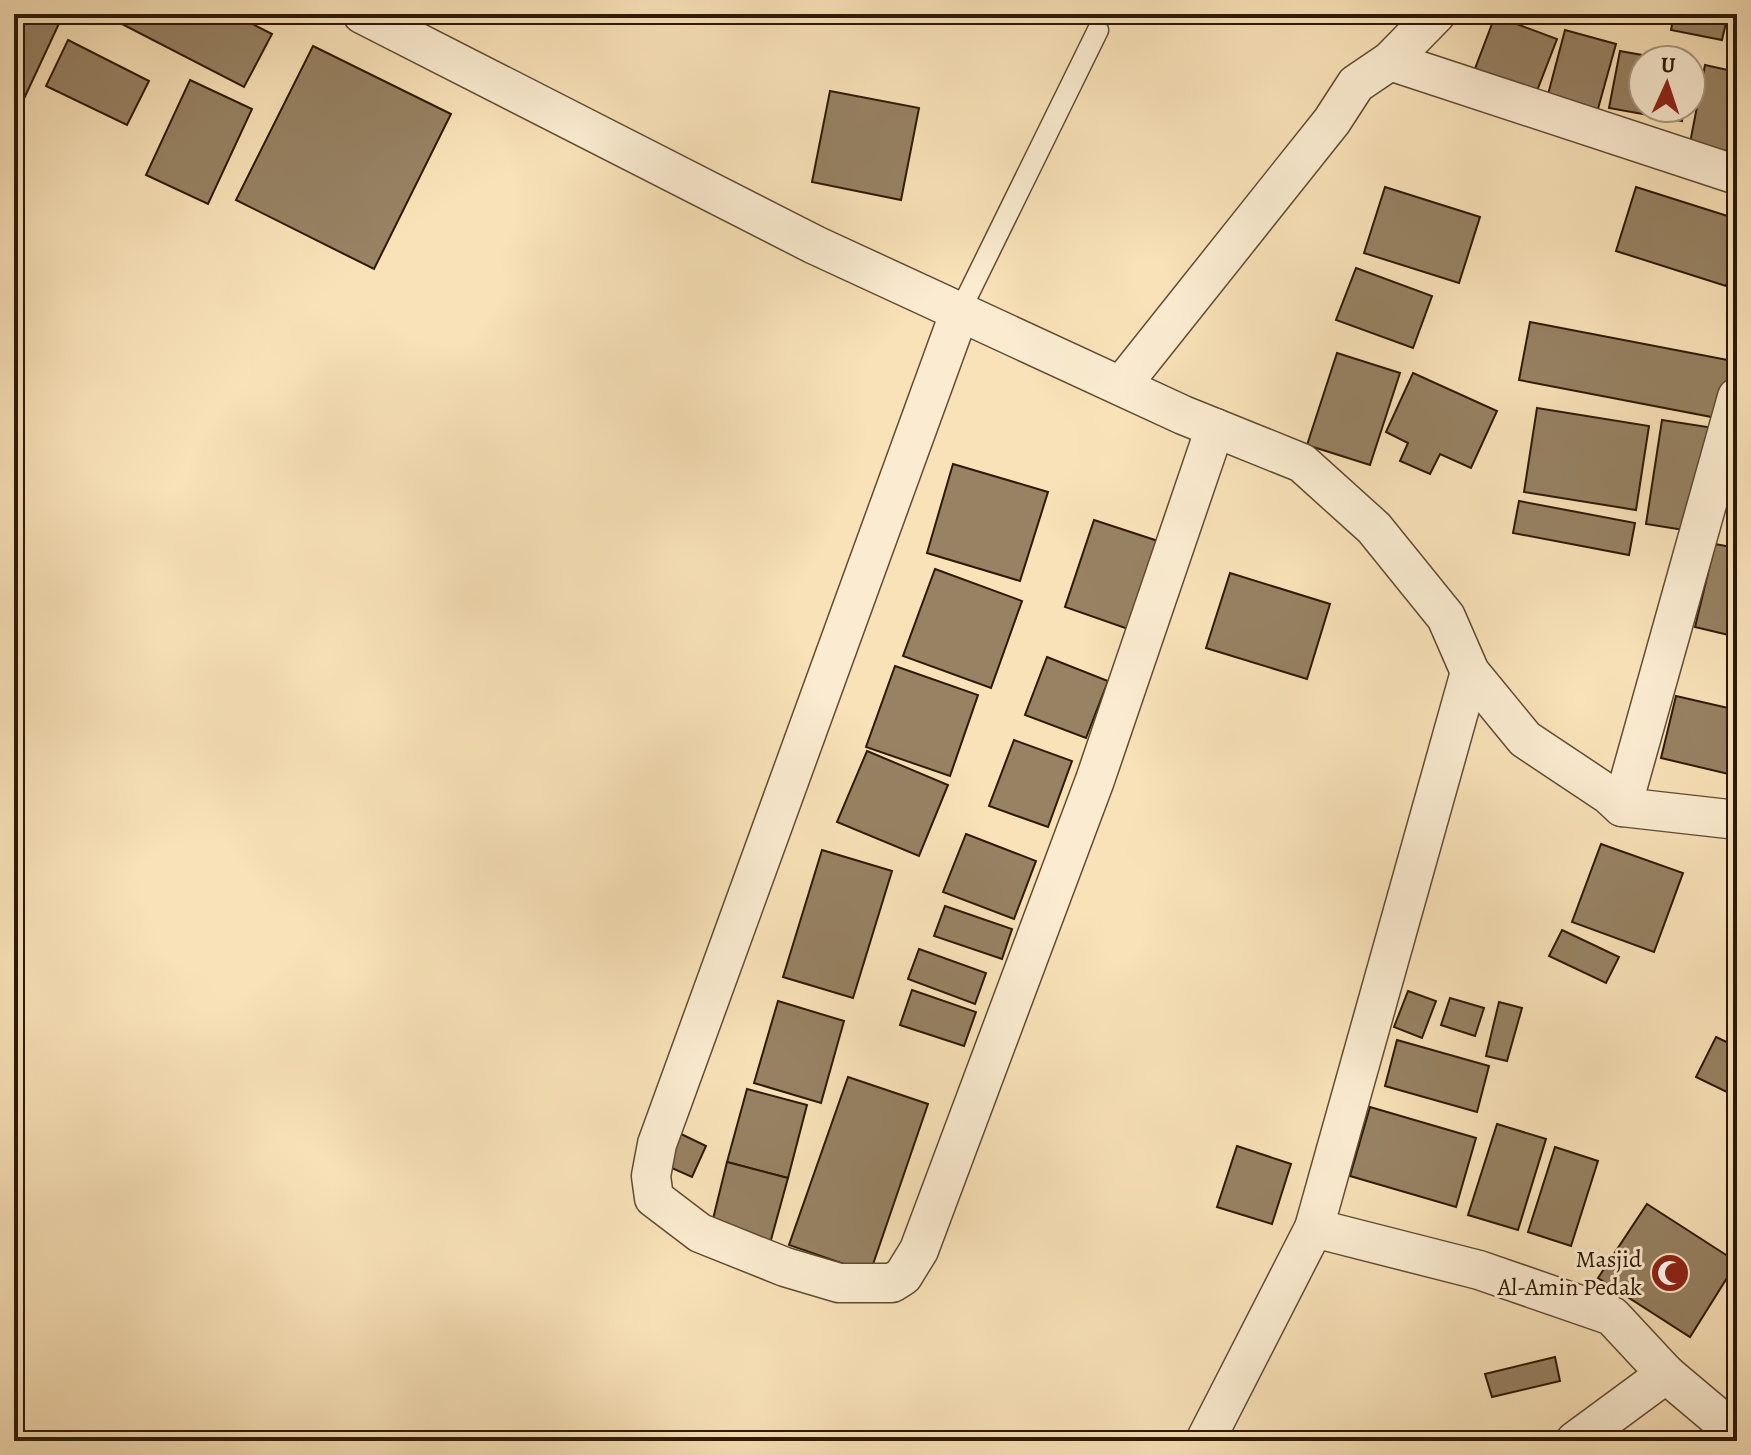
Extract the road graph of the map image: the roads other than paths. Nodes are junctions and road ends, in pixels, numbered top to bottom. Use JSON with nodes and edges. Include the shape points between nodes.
{"nodes":[{"id":1,"x":362,"y":14,"type":"edge"},
{"id":2,"x":1436,"y":14,"type":"edge"},
{"id":3,"x":1098,"y":30,"type":"dead end"},
{"id":4,"x":1390,"y":61,"type":"junction"},
{"id":5,"x":1737,"y":175,"type":"edge"},
{"id":6,"x":960,"y":311,"type":"junction"},
{"id":7,"x":1121,"y":386,"type":"junction"},
{"id":8,"x":1737,"y":397,"type":"edge"},
{"id":9,"x":1215,"y":428,"type":"junction"},
{"id":10,"x":1470,"y":672,"type":"junction"},
{"id":11,"x":1622,"y":807,"type":"junction"},
{"id":12,"x":1737,"y":820,"type":"edge"},
{"id":13,"x":1314,"y":1228,"type":"junction"},
{"id":14,"x":1666,"y":1374,"type":"junction"},
{"id":15,"x":1737,"y":1425,"type":"edge"},
{"id":16,"x":1205,"y":1441,"type":"edge"},
{"id":17,"x":1575,"y":1441,"type":"edge"}],
"edges":[{"from":1,"to":6,"type":"street","via":[[815,245]]},
{"from":2,"to":4,"type":"street"},
{"from":3,"to":6,"type":"lane"},
{"from":4,"to":5,"type":"street"},
{"from":4,"to":7,"type":"street","via":[[1356,84]]},
{"from":6,"to":7,"type":"street"},
{"from":6,"to":9,"type":"street","via":[[657,1144],[651,1176],[654,1198],[700,1233],[839,1283],[892,1283],[903,1276],[919,1250],[1095,780]]},
{"from":7,"to":9,"type":"street"},
{"from":8,"to":11,"type":"street"},
{"from":9,"to":10,"type":"street","via":[[1302,463],[1374,528],[1446,617]]},
{"from":10,"to":11,"type":"street","via":[[1525,739]]},
{"from":10,"to":13,"type":"street"},
{"from":11,"to":12,"type":"street"},
{"from":13,"to":14,"type":"street","via":[[1479,1270],[1612,1316]]},
{"from":13,"to":16,"type":"street"},
{"from":14,"to":15,"type":"street","via":[[1717,1417]]},
{"from":14,"to":17,"type":"street"}]}
